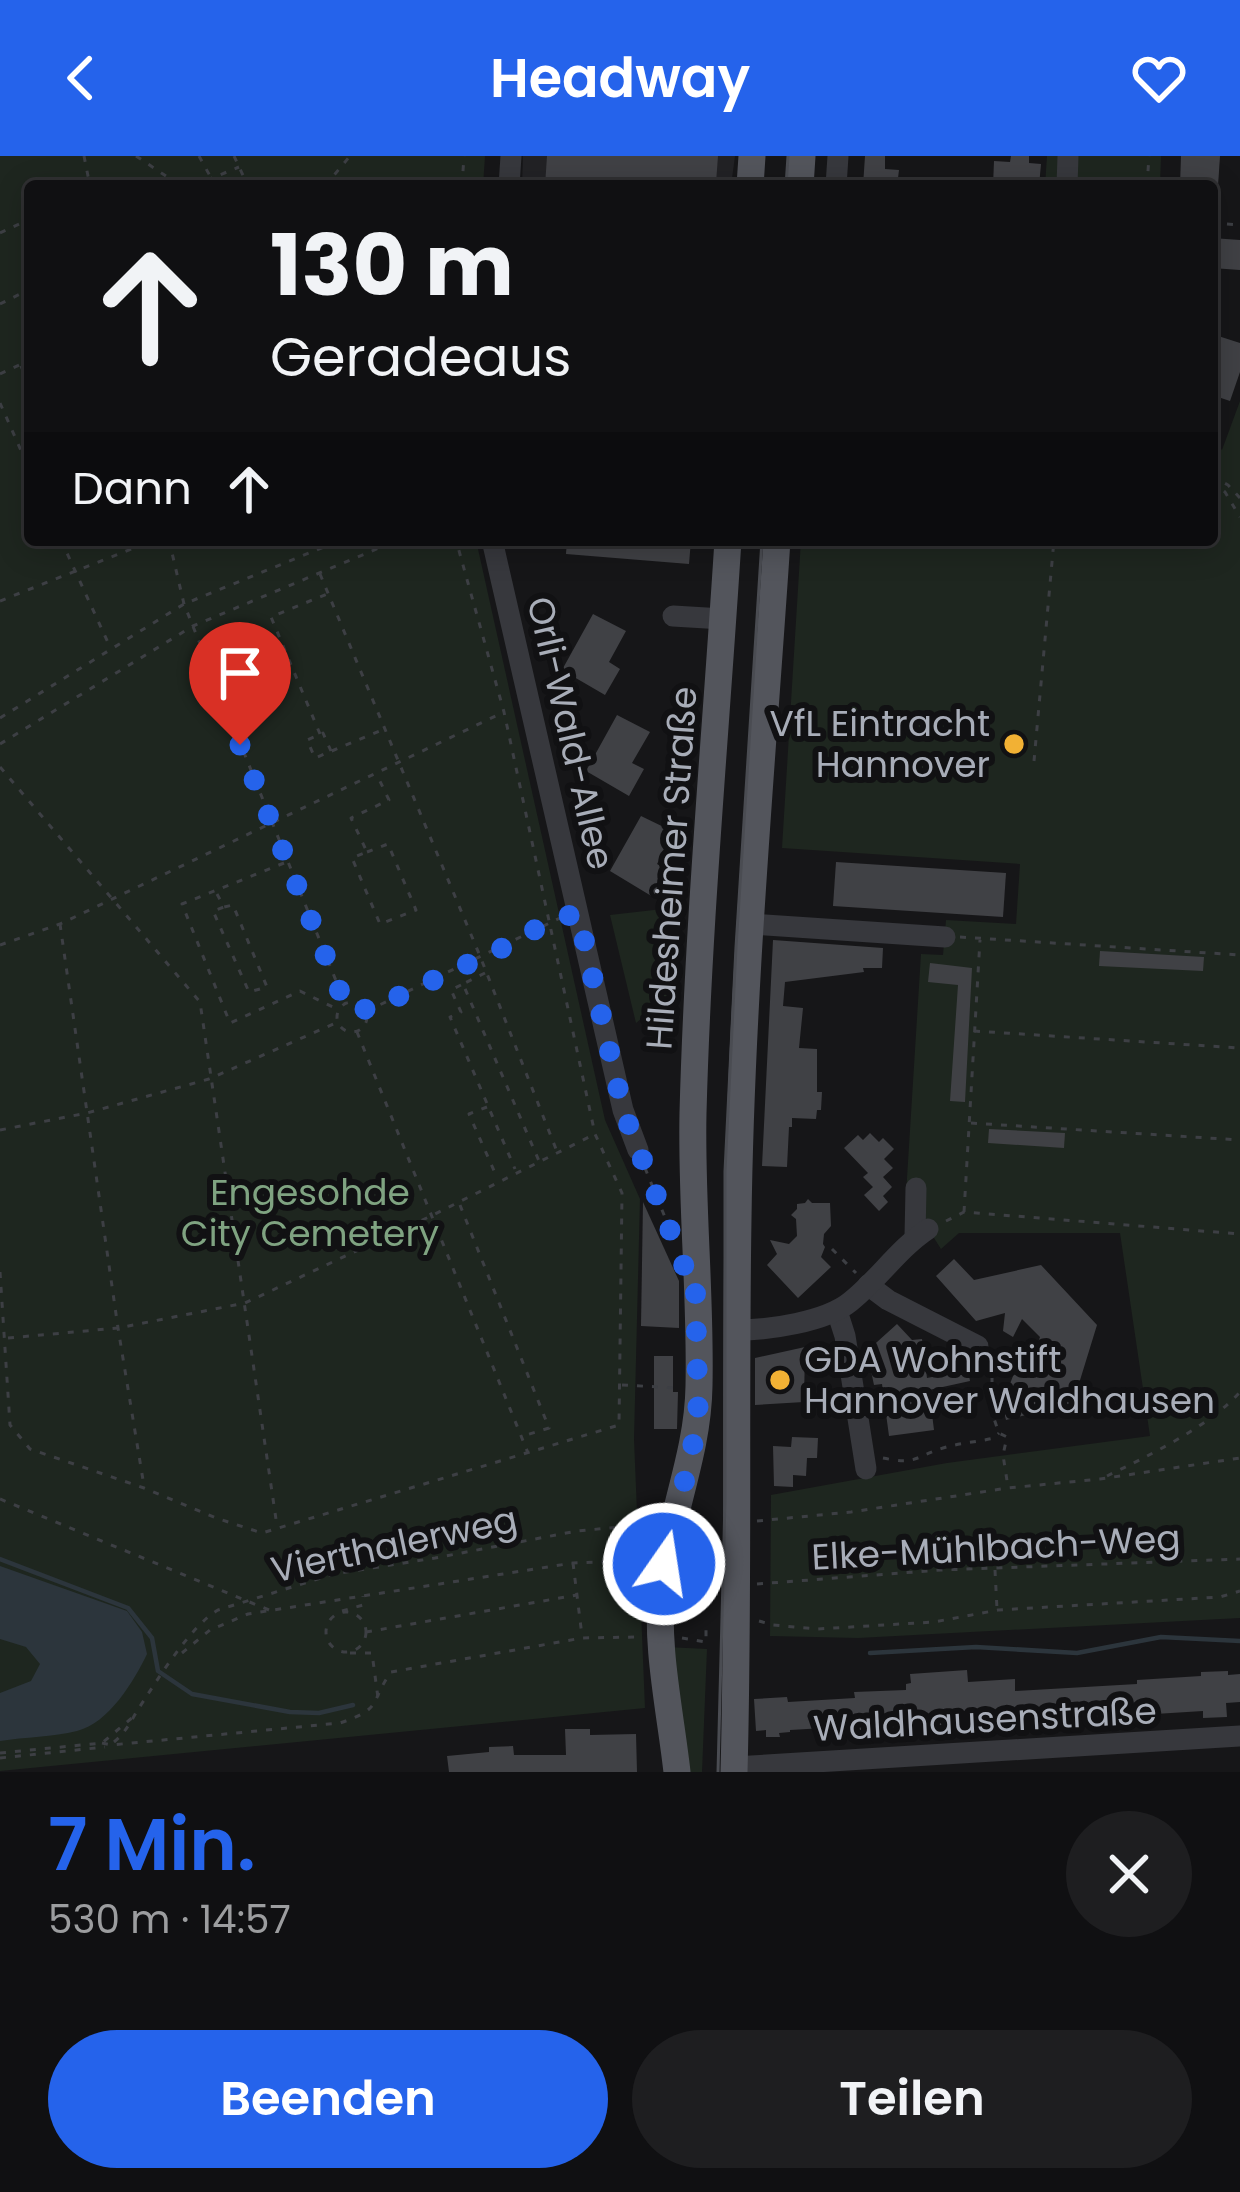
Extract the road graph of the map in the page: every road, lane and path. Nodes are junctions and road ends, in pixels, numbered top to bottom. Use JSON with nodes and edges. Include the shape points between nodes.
{"nodes":[{"id":1,"x":136,"y":156,"type":"edge"},
{"id":2,"x":199,"y":156,"type":"edge"},
{"id":3,"x":234,"y":156,"type":"edge"},
{"id":4,"x":350,"y":156,"type":"edge"},
{"id":5,"x":239,"y":167,"type":"junction"},
{"id":6,"x":211,"y":179,"type":"joint"},
{"id":7,"x":172,"y":180,"type":"edge"},
{"id":8,"x":245,"y":180,"type":"edge"},
{"id":9,"x":331,"y":180,"type":"edge"},
{"id":10,"x":24,"y":362,"type":"edge"},
{"id":11,"x":20,"y":364,"type":"junction"},
{"id":12,"x":0,"y":374,"type":"edge"},
{"id":13,"x":24,"y":374,"type":"edge"},
{"id":14,"x":0,"y":403,"type":"edge"},
{"id":15,"x":24,"y":457,"type":"edge"},
{"id":16,"x":1218,"y":485,"type":"edge"},
{"id":17,"x":1240,"y":517,"type":"edge"},
{"id":18,"x":64,"y":546,"type":"edge"},
{"id":19,"x":139,"y":546,"type":"edge"},
{"id":20,"x":170,"y":546,"type":"edge"},
{"id":21,"x":326,"y":546,"type":"edge"},
{"id":22,"x":386,"y":546,"type":"edge"},
{"id":23,"x":458,"y":546,"type":"edge"},
{"id":24,"x":493,"y":546,"type":"edge"},
{"id":25,"x":728,"y":546,"type":"edge"},
{"id":26,"x":777,"y":546,"type":"edge"},
{"id":27,"x":1053,"y":546,"type":"edge"},
{"id":28,"x":74,"y":571,"type":"junction"},
{"id":29,"x":320,"y":574,"type":"junction"},
{"id":30,"x":329,"y":593,"type":"junction"},
{"id":31,"x":0,"y":601,"type":"edge"},
{"id":32,"x":184,"y":604,"type":"junction"},
{"id":33,"x":673,"y":616,"type":"dead end"},
{"id":34,"x":723,"y":619,"type":"junction"},
{"id":35,"x":193,"y":626,"type":"junction"},
{"id":36,"x":111,"y":649,"type":"junction"},
{"id":37,"x":503,"y":712,"type":"junction"},
{"id":38,"x":0,"y":718,"type":"edge"},
{"id":39,"x":384,"y":729,"type":"junction"},
{"id":40,"x":320,"y":734,"type":"junction"},
{"id":41,"x":0,"y":744,"type":"edge"},
{"id":42,"x":332,"y":752,"type":"junction"},
{"id":43,"x":1034,"y":761,"type":"dead end"},
{"id":44,"x":398,"y":763,"type":"junction"},
{"id":45,"x":0,"y":767,"type":"edge"},
{"id":46,"x":376,"y":773,"type":"junction"},
{"id":47,"x":271,"y":824,"type":"junction"},
{"id":48,"x":367,"y":852,"type":"junction"},
{"id":49,"x":286,"y":862,"type":"junction"},
{"id":50,"x":215,"y":890,"type":"junction"},
{"id":51,"x":112,"y":899,"type":"junction"},
{"id":52,"x":224,"y":908,"type":"junction"},
{"id":53,"x":578,"y":913,"type":"junction"},
{"id":54,"x":549,"y":921,"type":"junction"},
{"id":55,"x":752,"y":923,"type":"junction"},
{"id":56,"x":61,"y":924,"type":"junction"},
{"id":57,"x":945,"y":937,"type":"joint"},
{"id":58,"x":980,"y":939,"type":"junction"},
{"id":59,"x":0,"y":945,"type":"edge"},
{"id":60,"x":1240,"y":955,"type":"edge"},
{"id":61,"x":480,"y":956,"type":"junction"},
{"id":62,"x":487,"y":972,"type":"junction"},
{"id":63,"x":463,"y":984,"type":"junction"},
{"id":64,"x":264,"y":998,"type":"junction"},
{"id":65,"x":345,"y":1004,"type":"junction"},
{"id":66,"x":339,"y":1010,"type":"junction"},
{"id":67,"x":367,"y":1011,"type":"junction"},
{"id":68,"x":338,"y":1022,"type":"junction"},
{"id":69,"x":974,"y":1031,"type":"junction"},
{"id":70,"x":357,"y":1032,"type":"junction"},
{"id":71,"x":1240,"y":1048,"type":"edge"},
{"id":72,"x":209,"y":1079,"type":"junction"},
{"id":73,"x":488,"y":1106,"type":"junction"},
{"id":74,"x":87,"y":1113,"type":"junction"},
{"id":75,"x":969,"y":1123,"type":"junction"},
{"id":76,"x":0,"y":1130,"type":"edge"},
{"id":77,"x":595,"y":1134,"type":"junction"},
{"id":78,"x":1240,"y":1140,"type":"edge"},
{"id":79,"x":638,"y":1150,"type":"joint"},
{"id":80,"x":557,"y":1152,"type":"junction"},
{"id":81,"x":539,"y":1161,"type":"junction"},
{"id":82,"x":517,"y":1172,"type":"junction"},
{"id":83,"x":495,"y":1173,"type":"dead end"},
{"id":84,"x":916,"y":1189,"type":"dead end"},
{"id":85,"x":458,"y":1202,"type":"junction"},
{"id":86,"x":964,"y":1213,"type":"junction"},
{"id":87,"x":433,"y":1215,"type":"junction"},
{"id":88,"x":921,"y":1233,"type":"junction"},
{"id":89,"x":1240,"y":1234,"type":"edge"},
{"id":90,"x":832,"y":1249,"type":"dead end"},
{"id":91,"x":695,"y":1271,"type":"junction"},
{"id":92,"x":0,"y":1272,"type":"edge"},
{"id":93,"x":868,"y":1285,"type":"junction"},
{"id":94,"x":244,"y":1303,"type":"junction"},
{"id":95,"x":837,"y":1311,"type":"junction"},
{"id":96,"x":118,"y":1328,"type":"junction"},
{"id":97,"x":738,"y":1330,"type":"junction"},
{"id":98,"x":6,"y":1338,"type":"junction"},
{"id":99,"x":978,"y":1346,"type":"dead end"},
{"id":100,"x":992,"y":1376,"type":"dead end"},
{"id":101,"x":620,"y":1385,"type":"junction"},
{"id":102,"x":686,"y":1388,"type":"dead end"},
{"id":103,"x":0,"y":1391,"type":"edge"},
{"id":104,"x":9,"y":1391,"type":"junction"},
{"id":105,"x":1240,"y":1392,"type":"edge"},
{"id":106,"x":999,"y":1433,"type":"junction"},
{"id":107,"x":522,"y":1437,"type":"junction"},
{"id":108,"x":529,"y":1454,"type":"junction"},
{"id":109,"x":1240,"y":1458,"type":"edge"},
{"id":110,"x":865,"y":1461,"type":"joint"},
{"id":111,"x":1100,"y":1479,"type":"junction"},
{"id":112,"x":144,"y":1488,"type":"junction"},
{"id":113,"x":1008,"y":1488,"type":"junction"},
{"id":114,"x":0,"y":1499,"type":"edge"},
{"id":115,"x":755,"y":1521,"type":"dead end"},
{"id":116,"x":659,"y":1523,"type":"dead end"},
{"id":117,"x":278,"y":1528,"type":"junction"},
{"id":118,"x":1240,"y":1558,"type":"edge"},
{"id":119,"x":652,"y":1559,"type":"dead end"},
{"id":120,"x":573,"y":1563,"type":"junction"},
{"id":121,"x":995,"y":1568,"type":"junction"},
{"id":122,"x":756,"y":1584,"type":"dead end"},
{"id":123,"x":1240,"y":1591,"type":"edge"},
{"id":124,"x":362,"y":1595,"type":"junction"},
{"id":125,"x":577,"y":1595,"type":"junction"},
{"id":126,"x":246,"y":1600,"type":"junction"},
{"id":127,"x":998,"y":1610,"type":"junction"},
{"id":128,"x":270,"y":1611,"type":"junction"},
{"id":129,"x":342,"y":1613,"type":"junction"},
{"id":130,"x":755,"y":1620,"type":"dead end"},
{"id":131,"x":366,"y":1632,"type":"junction"},
{"id":132,"x":647,"y":1636,"type":"dead end"},
{"id":133,"x":582,"y":1638,"type":"junction"},
{"id":134,"x":350,"y":1652,"type":"junction"},
{"id":135,"x":176,"y":1658,"type":"junction"},
{"id":136,"x":378,"y":1701,"type":"junction"},
{"id":137,"x":134,"y":1715,"type":"junction"},
{"id":138,"x":1240,"y":1736,"type":"edge"},
{"id":139,"x":102,"y":1743,"type":"junction"},
{"id":140,"x":111,"y":1745,"type":"junction"},
{"id":141,"x":0,"y":1756,"type":"edge"},
{"id":142,"x":1021,"y":1761,"type":"edge"},
{"id":143,"x":734,"y":1769,"type":"edge"},
{"id":144,"x":677,"y":1772,"type":"edge"}],
"edges":[{"from":1,"to":7,"type":"path"},
{"from":2,"to":6,"type":"path"},
{"from":3,"to":5,"type":"path"},
{"from":4,"to":9,"type":"path"},
{"from":5,"to":6,"type":"path"},
{"from":5,"to":8,"type":"path"},
{"from":10,"to":11,"type":"path"},
{"from":11,"to":12,"type":"path"},
{"from":11,"to":13,"type":"path"},
{"from":14,"to":15,"type":"path"},
{"from":16,"to":17,"type":"path"},
{"from":18,"to":28,"type":"path"},
{"from":19,"to":28,"type":"path"},
{"from":20,"to":32,"type":"path"},
{"from":21,"to":32,"type":"path"},
{"from":22,"to":29,"type":"path"},
{"from":23,"to":37,"type":"path"},
{"from":24,"to":53,"type":"street","name":"Orli-Wald-Allee"},
{"from":25,"to":34,"type":"main road","name":"Hildesheimer Straße"},
{"from":26,"to":55,"type":"main road"},
{"from":27,"to":43,"type":"path"},
{"from":28,"to":31,"type":"path"},
{"from":28,"to":36,"type":"path"},
{"from":29,"to":30,"type":"path"},
{"from":29,"to":35,"type":"path"},
{"from":30,"to":39,"type":"path"},
{"from":30,"to":40,"type":"path","via":[[271,617]]},
{"from":32,"to":35,"type":"path"},
{"from":32,"to":36,"type":"path"},
{"from":33,"to":34,"type":"street"},
{"from":34,"to":91,"type":"main road","name":"Hildesheimer Straße","via":[[695,1054]]},
{"from":35,"to":41,"type":"path"},
{"from":35,"to":47,"type":"path"},
{"from":36,"to":38,"type":"path"},
{"from":37,"to":44,"type":"path"},
{"from":37,"to":54,"type":"path"},
{"from":39,"to":42,"type":"path"},
{"from":39,"to":44,"type":"path"},
{"from":40,"to":42,"type":"path"},
{"from":40,"to":42,"type":"path","via":[[307,740],[315,758]]},
{"from":44,"to":46,"type":"path"},
{"from":44,"to":61,"type":"path"},
{"from":45,"to":51,"type":"path"},
{"from":46,"to":47,"type":"path"},
{"from":46,"to":48,"type":"path","via":[[389,800],[351,818]]},
{"from":47,"to":49,"type":"path"},
{"from":47,"to":51,"type":"path"},
{"from":48,"to":48,"type":"path","via":[[352,858],[380,924],[416,910],[388,844]]},
{"from":49,"to":50,"type":"path"},
{"from":49,"to":65,"type":"path"},
{"from":50,"to":52,"type":"path"},
{"from":50,"to":64,"type":"path","via":[[182,904],[230,1023]]},
{"from":51,"to":56,"type":"path"},
{"from":51,"to":72,"type":"path","via":[[200,1002]]},
{"from":52,"to":64,"type":"path","via":[[233,904],[267,987]]},
{"from":52,"to":64,"type":"path","via":[[213,911],[248,992]]},
{"from":53,"to":54,"type":"path"},
{"from":53,"to":79,"type":"street","name":"Orli-Wald-Allee"},
{"from":54,"to":61,"type":"path"},
{"from":54,"to":77,"type":"path"},
{"from":55,"to":57,"type":"street"},
{"from":55,"to":97,"type":"main road"},
{"from":56,"to":59,"type":"path"},
{"from":56,"to":74,"type":"path"},
{"from":57,"to":58,"type":"path"},
{"from":58,"to":60,"type":"path"},
{"from":58,"to":69,"type":"path"},
{"from":61,"to":62,"type":"path"},
{"from":61,"to":67,"type":"path"},
{"from":62,"to":63,"type":"path"},
{"from":62,"to":80,"type":"path"},
{"from":63,"to":73,"type":"path","via":[[452,990],[461,1012],[450,1017]]},
{"from":63,"to":81,"type":"path"},
{"from":64,"to":66,"type":"path","via":[[300,992]]},
{"from":65,"to":66,"type":"path"},
{"from":65,"to":67,"type":"path"},
{"from":66,"to":68,"type":"path"},
{"from":67,"to":70,"type":"path"},
{"from":68,"to":70,"type":"path"},
{"from":68,"to":72,"type":"path"},
{"from":69,"to":71,"type":"path"},
{"from":69,"to":75,"type":"path"},
{"from":70,"to":87,"type":"path"},
{"from":72,"to":74,"type":"path"},
{"from":72,"to":94,"type":"path"},
{"from":73,"to":82,"type":"path"},
{"from":73,"to":83,"type":"path","via":[[469,1114]]},
{"from":74,"to":76,"type":"path"},
{"from":74,"to":96,"type":"path"},
{"from":75,"to":78,"type":"path"},
{"from":75,"to":86,"type":"path"},
{"from":77,"to":80,"type":"path"},
{"from":77,"to":101,"type":"path","via":[[622,1193]]},
{"from":79,"to":91,"type":"path","via":[[686,1271]]},
{"from":80,"to":81,"type":"path"},
{"from":81,"to":82,"type":"path"},
{"from":82,"to":85,"type":"path"},
{"from":84,"to":88,"type":"street"},
{"from":85,"to":87,"type":"path"},
{"from":85,"to":107,"type":"path","via":[[549,1428]]},
{"from":86,"to":88,"type":"path"},
{"from":86,"to":89,"type":"path"},
{"from":87,"to":94,"type":"path"},
{"from":87,"to":107,"type":"path"},
{"from":88,"to":93,"type":"street"},
{"from":90,"to":93,"type":"path"},
{"from":91,"to":144,"type":"main road","name":"Hildesheimer Straße","via":[[698,1408],[660,1610]]},
{"from":92,"to":98,"type":"path"},
{"from":93,"to":95,"type":"street"},
{"from":93,"to":99,"type":"street"},
{"from":94,"to":96,"type":"path"},
{"from":94,"to":117,"type":"path"},
{"from":95,"to":97,"type":"street"},
{"from":95,"to":110,"type":"street"},
{"from":96,"to":98,"type":"path"},
{"from":96,"to":112,"type":"path"},
{"from":97,"to":143,"type":"main road"},
{"from":98,"to":104,"type":"path"},
{"from":100,"to":106,"type":"path"},
{"from":101,"to":102,"type":"path"},
{"from":101,"to":108,"type":"path","via":[[619,1425]]},
{"from":103,"to":104,"type":"path"},
{"from":104,"to":112,"type":"path","via":[[10,1424],[30,1449]]},
{"from":105,"to":111,"type":"path"},
{"from":106,"to":110,"type":"path","via":[[904,1463]]},
{"from":106,"to":113,"type":"path","via":[[1007,1437]]},
{"from":107,"to":108,"type":"path"},
{"from":108,"to":117,"type":"path"},
{"from":109,"to":111,"type":"path"},
{"from":111,"to":113,"type":"path"},
{"from":112,"to":117,"type":"path","via":[[262,1533]]},
{"from":113,"to":115,"type":"path"},
{"from":114,"to":126,"type":"path"},
{"from":116,"to":126,"type":"path","name":"Vierthalerweg","via":[[334,1574]]},
{"from":118,"to":121,"type":"path","name":"Elke-Mühlbach-Weg"},
{"from":119,"to":120,"type":"path"},
{"from":120,"to":124,"type":"path"},
{"from":120,"to":125,"type":"path"},
{"from":121,"to":122,"type":"path","name":"Elke-Mühlbach-Weg"},
{"from":121,"to":127,"type":"path"},
{"from":123,"to":127,"type":"path"},
{"from":124,"to":128,"type":"path"},
{"from":124,"to":129,"type":"path","via":[[363,1605]]},
{"from":125,"to":131,"type":"path"},
{"from":125,"to":133,"type":"path"},
{"from":126,"to":128,"type":"path"},
{"from":126,"to":135,"type":"path","name":"Vierthalerweg","via":[[204,1618]]},
{"from":127,"to":130,"type":"path","via":[[818,1629]]},
{"from":128,"to":135,"type":"path","via":[[224,1623]]},
{"from":129,"to":131,"type":"path","via":[[360,1617]]},
{"from":129,"to":134,"type":"path","via":[[328,1623],[326,1638]]},
{"from":131,"to":134,"type":"path"},
{"from":132,"to":133,"type":"path"},
{"from":133,"to":136,"type":"path","via":[[392,1672]]},
{"from":134,"to":136,"type":"path","via":[[372,1653]]},
{"from":135,"to":137,"type":"path","name":"Vierthalerweg"},
{"from":136,"to":140,"type":"path","via":[[340,1723]]},
{"from":137,"to":139,"type":"path"},
{"from":137,"to":140,"type":"path"},
{"from":138,"to":142,"type":"street","name":"Waldhausenstraße"},
{"from":139,"to":140,"type":"path"},
{"from":139,"to":141,"type":"path"},
{"from":140,"to":141,"type":"path"},
{"from":142,"to":143,"type":"street","name":"Waldhausenstraße"}]}
